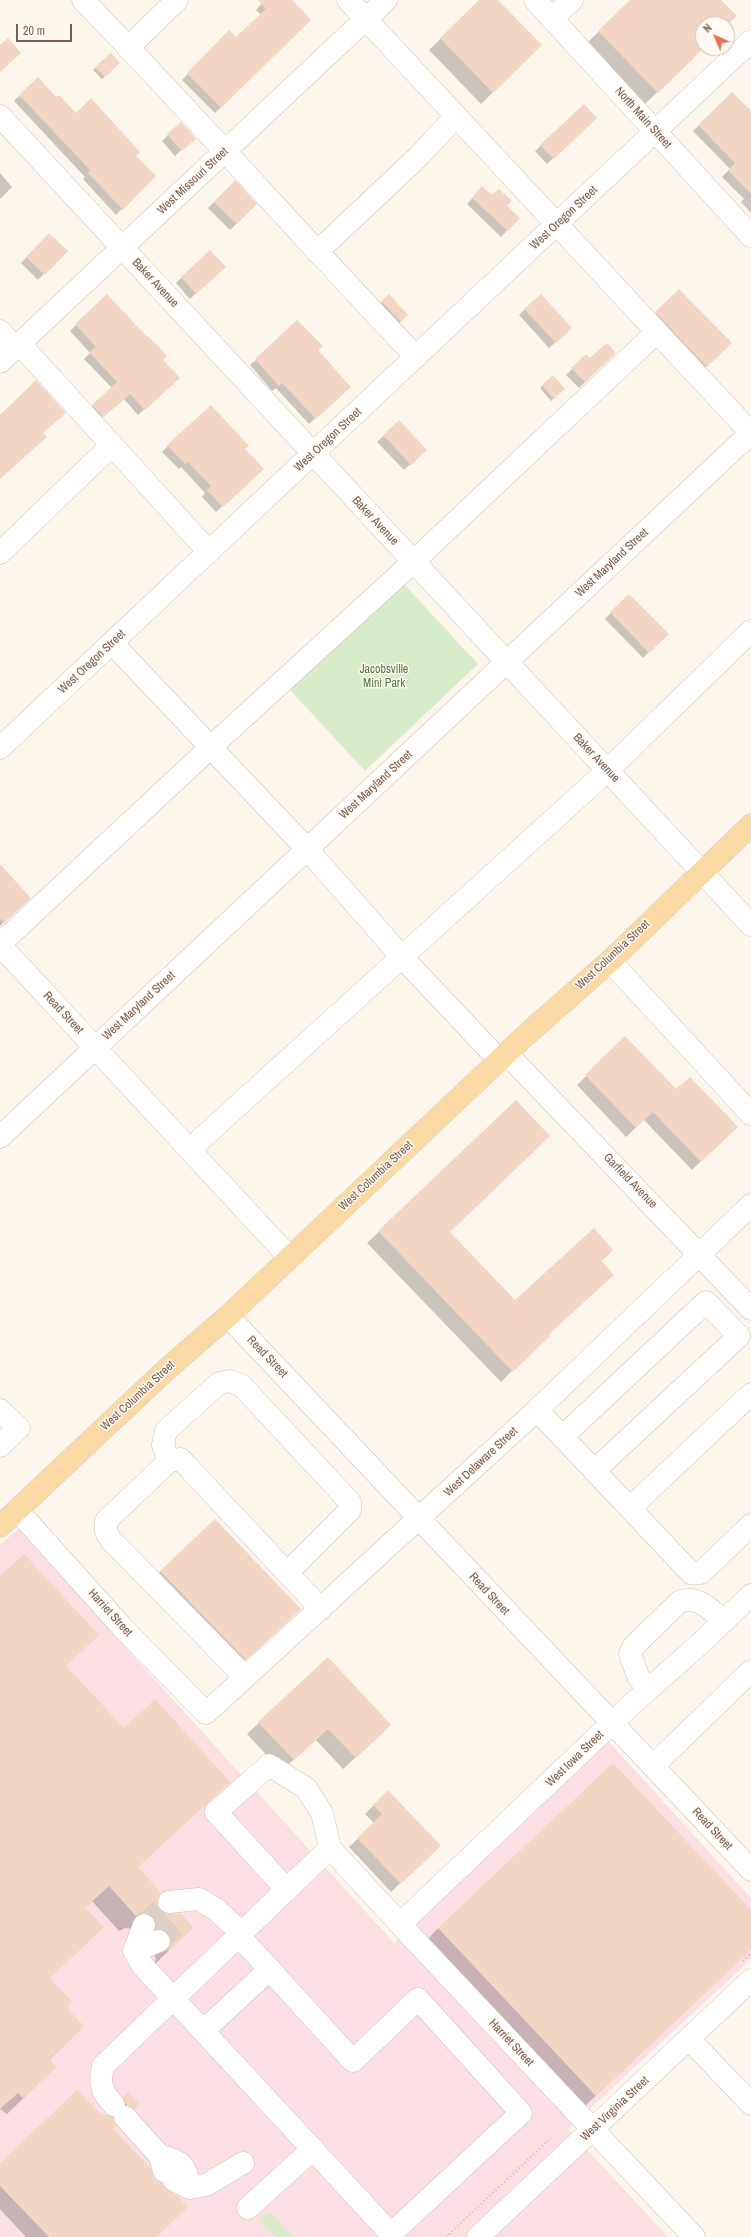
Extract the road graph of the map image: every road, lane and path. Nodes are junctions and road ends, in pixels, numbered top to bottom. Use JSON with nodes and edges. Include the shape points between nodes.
{"nodes":[{"id":1,"x":82,"y":0,"type":"edge"},
{"id":2,"x":177,"y":0,"type":"edge"},
{"id":3,"x":348,"y":0,"type":"edge"},
{"id":4,"x":386,"y":0,"type":"edge"},
{"id":5,"x":535,"y":0,"type":"edge"},
{"id":6,"x":572,"y":0,"type":"edge"},
{"id":7,"x":552,"y":18,"type":"junction"},
{"id":8,"x":366,"y":19,"type":"junction"},
{"id":9,"x":751,"y":41,"type":"edge"},
{"id":10,"x":128,"y":48,"type":"junction"},
{"id":11,"x":0,"y":116,"type":"edge"},
{"id":12,"x":456,"y":116,"type":"junction"},
{"id":13,"x":656,"y":132,"type":"junction"},
{"id":14,"x":225,"y":151,"type":"junction"},
{"id":15,"x":557,"y":225,"type":"junction"},
{"id":16,"x":751,"y":236,"type":"edge"},
{"id":17,"x":122,"y":248,"type":"junction"},
{"id":18,"x":317,"y":252,"type":"junction"},
{"id":19,"x":0,"y":331,"type":"edge"},
{"id":20,"x":657,"y":332,"type":"junction"},
{"id":21,"x":12,"y":351,"type":"edge"},
{"id":22,"x":416,"y":357,"type":"junction"},
{"id":23,"x":751,"y":433,"type":"edge"},
{"id":24,"x":112,"y":445,"type":"junction"},
{"id":25,"x":313,"y":454,"type":"junction"},
{"id":26,"x":209,"y":552,"type":"junction"},
{"id":27,"x":0,"y":554,"type":"edge"},
{"id":28,"x":413,"y":562,"type":"junction"},
{"id":29,"x":751,"y":631,"type":"edge"},
{"id":30,"x":112,"y":642,"type":"junction"},
{"id":31,"x":506,"y":663,"type":"junction"},
{"id":32,"x":211,"y":747,"type":"junction"},
{"id":33,"x":0,"y":748,"type":"edge"},
{"id":34,"x":608,"y":770,"type":"junction"},
{"id":35,"x":751,"y":825,"type":"edge"},
{"id":36,"x":307,"y":849,"type":"junction"},
{"id":37,"x":701,"y":872,"type":"junction"},
{"id":38,"x":751,"y":925,"type":"edge"},
{"id":39,"x":0,"y":944,"type":"edge"},
{"id":40,"x":401,"y":956,"type":"junction"},
{"id":41,"x":610,"y":960,"type":"junction"},
{"id":42,"x":95,"y":1048,"type":"junction"},
{"id":43,"x":504,"y":1058,"type":"junction"},
{"id":44,"x":751,"y":1114,"type":"edge"},
{"id":45,"x":0,"y":1137,"type":"edge"},
{"id":46,"x":190,"y":1149,"type":"junction"},
{"id":47,"x":751,"y":1205,"type":"edge"},
{"id":48,"x":701,"y":1255,"type":"junction"},
{"id":49,"x":289,"y":1257,"type":"junction"},
{"id":50,"x":751,"y":1309,"type":"edge"},
{"id":51,"x":228,"y":1316,"type":"junction"},
{"id":52,"x":751,"y":1394,"type":"edge"},
{"id":53,"x":0,"y":1410,"type":"edge"},
{"id":54,"x":537,"y":1410,"type":"junction"},
{"id":55,"x":562,"y":1437,"type":"junction"},
{"id":56,"x":0,"y":1446,"type":"edge"},
{"id":57,"x":169,"y":1461,"type":"junction"},
{"id":58,"x":594,"y":1471,"type":"junction"},
{"id":59,"x":630,"y":1508,"type":"junction"},
{"id":60,"x":17,"y":1510,"type":"junction"},
{"id":61,"x":418,"y":1520,"type":"junction"},
{"id":62,"x":751,"y":1525,"type":"edge"},
{"id":63,"x":0,"y":1526,"type":"edge"},
{"id":64,"x":287,"y":1573,"type":"junction"},
{"id":65,"x":691,"y":1573,"type":"junction"},
{"id":66,"x":751,"y":1595,"type":"edge"},
{"id":67,"x":692,"y":1600,"type":"junction"},
{"id":68,"x":321,"y":1609,"type":"junction"},
{"id":69,"x":724,"y":1621,"type":"junction"},
{"id":70,"x":751,"y":1671,"type":"edge"},
{"id":71,"x":245,"y":1677,"type":"junction"},
{"id":72,"x":648,"y":1690,"type":"junction"},
{"id":73,"x":206,"y":1713,"type":"joint"},
{"id":74,"x":612,"y":1724,"type":"junction"},
{"id":75,"x":653,"y":1766,"type":"junction"},
{"id":76,"x":330,"y":1848,"type":"junction"},
{"id":77,"x":751,"y":1870,"type":"edge"},
{"id":78,"x":287,"y":1890,"type":"junction"},
{"id":79,"x":180,"y":1907,"type":"tunnel mouth"},
{"id":80,"x":400,"y":1924,"type":"junction"},
{"id":81,"x":144,"y":1925,"type":"tunnel mouth"},
{"id":82,"x":240,"y":1935,"type":"junction"},
{"id":83,"x":160,"y":1941,"type":"tunnel mouth"},
{"id":84,"x":134,"y":1951,"type":"junction"},
{"id":85,"x":270,"y":1969,"type":"junction"},
{"id":86,"x":751,"y":1980,"type":"edge"},
{"id":87,"x":174,"y":1999,"type":"junction"},
{"id":88,"x":203,"y":2031,"type":"junction"},
{"id":89,"x":689,"y":2039,"type":"junction"},
{"id":90,"x":751,"y":2104,"type":"edge"},
{"id":91,"x":592,"y":2130,"type":"junction"},
{"id":92,"x":312,"y":2149,"type":"junction"},
{"id":93,"x":242,"y":2163,"type":"dead end"},
{"id":94,"x":248,"y":2208,"type":"dead end"},
{"id":95,"x":478,"y":2237,"type":"edge"},
{"id":96,"x":694,"y":2237,"type":"edge"}],
"edges":[{"from":1,"to":10,"type":"street"},
{"from":2,"to":10,"type":"street"},
{"from":3,"to":8,"type":"street"},
{"from":4,"to":8,"type":"street","name":"West Missouri Street"},
{"from":5,"to":7,"type":"street","name":"North Main Street"},
{"from":6,"to":7,"type":"street"},
{"from":7,"to":13,"type":"street","name":"North Main Street"},
{"from":8,"to":12,"type":"street"},
{"from":8,"to":14,"type":"street","name":"West Missouri Street"},
{"from":9,"to":13,"type":"street","name":"West Oregon Street"},
{"from":10,"to":14,"type":"street"},
{"from":11,"to":17,"type":"street","name":"Baker Avenue"},
{"from":12,"to":15,"type":"street"},
{"from":12,"to":18,"type":"street","via":[[418,157]]},
{"from":13,"to":15,"type":"street","name":"West Oregon Street"},
{"from":13,"to":16,"type":"street","name":"North Main Street"},
{"from":14,"to":17,"type":"street","name":"West Missouri Street"},
{"from":14,"to":18,"type":"street"},
{"from":15,"to":20,"type":"street"},
{"from":15,"to":22,"type":"street","name":"West Oregon Street"},
{"from":17,"to":21,"type":"street","name":"West Missouri Street"},
{"from":17,"to":25,"type":"street","name":"Baker Avenue"},
{"from":18,"to":22,"type":"street"},
{"from":19,"to":21,"type":"street"},
{"from":20,"to":23,"type":"street"},
{"from":20,"to":28,"type":"street"},
{"from":21,"to":24,"type":"street"},
{"from":22,"to":25,"type":"street","name":"West Oregon Street"},
{"from":23,"to":31,"type":"street","name":"West Maryland Street"},
{"from":24,"to":26,"type":"street"},
{"from":24,"to":27,"type":"street"},
{"from":25,"to":26,"type":"street","name":"West Oregon Street"},
{"from":25,"to":28,"type":"street","name":"Baker Avenue"},
{"from":26,"to":30,"type":"street","name":"West Oregon Street"},
{"from":28,"to":31,"type":"street","name":"Baker Avenue"},
{"from":28,"to":32,"type":"street"},
{"from":29,"to":34,"type":"street"},
{"from":30,"to":32,"type":"street","name":"Garfield Avenue"},
{"from":30,"to":33,"type":"street","name":"West Oregon Street"},
{"from":31,"to":34,"type":"street","name":"Baker Avenue"},
{"from":31,"to":36,"type":"street","name":"West Maryland Street"},
{"from":32,"to":36,"type":"street","name":"Garfield Avenue"},
{"from":32,"to":39,"type":"street"},
{"from":34,"to":37,"type":"street","name":"Baker Avenue"},
{"from":34,"to":40,"type":"street"},
{"from":35,"to":37,"type":"main road","name":"West Columbia Street"},
{"from":36,"to":40,"type":"street","name":"Garfield Avenue"},
{"from":36,"to":42,"type":"street","name":"West Maryland Street"},
{"from":37,"to":38,"type":"street","name":"Baker Avenue"},
{"from":37,"to":41,"type":"main road","name":"West Columbia Street"},
{"from":39,"to":42,"type":"street","name":"Read Street"},
{"from":40,"to":43,"type":"street","name":"Garfield Avenue"},
{"from":40,"to":46,"type":"street"},
{"from":41,"to":43,"type":"main road","name":"West Columbia Street"},
{"from":41,"to":44,"type":"street"},
{"from":42,"to":45,"type":"street","name":"West Maryland Street"},
{"from":42,"to":46,"type":"street","name":"Read Street"},
{"from":43,"to":48,"type":"street","name":"Garfield Avenue"},
{"from":43,"to":49,"type":"main road","name":"West Columbia Street"},
{"from":46,"to":49,"type":"street","name":"Read Street"},
{"from":47,"to":48,"type":"street","name":"West Delaware Street"},
{"from":48,"to":50,"type":"street","name":"Garfield Avenue"},
{"from":48,"to":54,"type":"street","name":"West Delaware Street"},
{"from":49,"to":51,"type":"main road","name":"West Columbia Street"},
{"from":51,"to":60,"type":"main road","name":"West Columbia Street","via":[[167,1369]]},
{"from":51,"to":61,"type":"street","name":"Read Street"},
{"from":52,"to":59,"type":"street"},
{"from":53,"to":56,"type":"street","via":[[19,1428]]},
{"from":54,"to":55,"type":"street"},
{"from":54,"to":61,"type":"street","name":"West Delaware Street"},
{"from":55,"to":58,"type":"street"},
{"from":55,"to":58,"type":"street","via":[[706,1302],[739,1336]]},
{"from":57,"to":64,"type":"street","via":[[180,1459]]},
{"from":57,"to":64,"type":"street","via":[[163,1445],[166,1430],[219,1383],[230,1381],[242,1386],[350,1502],[350,1510]]},
{"from":57,"to":71,"type":"street","via":[[106,1521],[106,1532]]},
{"from":58,"to":59,"type":"street"},
{"from":59,"to":65,"type":"street"},
{"from":60,"to":63,"type":"main road","name":"West Columbia Street"},
{"from":60,"to":73,"type":"street","name":"Harriet Street","via":[[123,1628]]},
{"from":61,"to":68,"type":"street","name":"West Delaware Street"},
{"from":61,"to":74,"type":"street","name":"Read Street"},
{"from":62,"to":65,"type":"street","via":[[701,1573]]},
{"from":64,"to":68,"type":"street"},
{"from":65,"to":67,"type":"street"},
{"from":66,"to":69,"type":"street","name":"West Iowa Street"},
{"from":67,"to":69,"type":"street","via":[[701,1603]]},
{"from":67,"to":72,"type":"street","via":[[679,1602],[630,1654],[638,1676]]},
{"from":68,"to":71,"type":"street","name":"West Delaware Street"},
{"from":69,"to":72,"type":"street","name":"West Iowa Street"},
{"from":70,"to":75,"type":"street"},
{"from":71,"to":73,"type":"street","name":"West Delaware Street"},
{"from":72,"to":74,"type":"street","name":"West Iowa Street"},
{"from":74,"to":75,"type":"street","name":"Read Street"},
{"from":74,"to":80,"type":"street","name":"West Iowa Street"},
{"from":75,"to":77,"type":"street","name":"Read Street"},
{"from":76,"to":78,"type":"street"},
{"from":76,"to":78,"type":"street","via":[[322,1813],[306,1788],[269,1764],[216,1812]]},
{"from":76,"to":80,"type":"street","name":"Harriet Street"},
{"from":78,"to":82,"type":"street"},
{"from":79,"to":82,"type":"street","via":[[199,1898],[217,1910]]},
{"from":80,"to":91,"type":"street","name":"Harriet Street"},
{"from":81,"to":84,"type":"street"},
{"from":82,"to":85,"type":"street"},
{"from":82,"to":87,"type":"street"},
{"from":83,"to":84,"type":"street"},
{"from":84,"to":87,"type":"street","via":[[143,1966]]},
{"from":85,"to":88,"type":"street"},
{"from":85,"to":92,"type":"street","via":[[353,2061],[418,1999],[521,2113],[391,2234]]},
{"from":86,"to":89,"type":"street","name":"West Virginia Street"},
{"from":87,"to":88,"type":"street"},
{"from":87,"to":93,"type":"street","via":[[103,2066],[100,2082],[106,2097],[172,2174],[206,2184]]},
{"from":88,"to":92,"type":"street"},
{"from":89,"to":90,"type":"street"},
{"from":89,"to":91,"type":"street","name":"West Virginia Street"},
{"from":91,"to":95,"type":"street","name":"West Virginia Street"},
{"from":91,"to":96,"type":"street","name":"Harriet Street"},
{"from":92,"to":94,"type":"street"}]}
